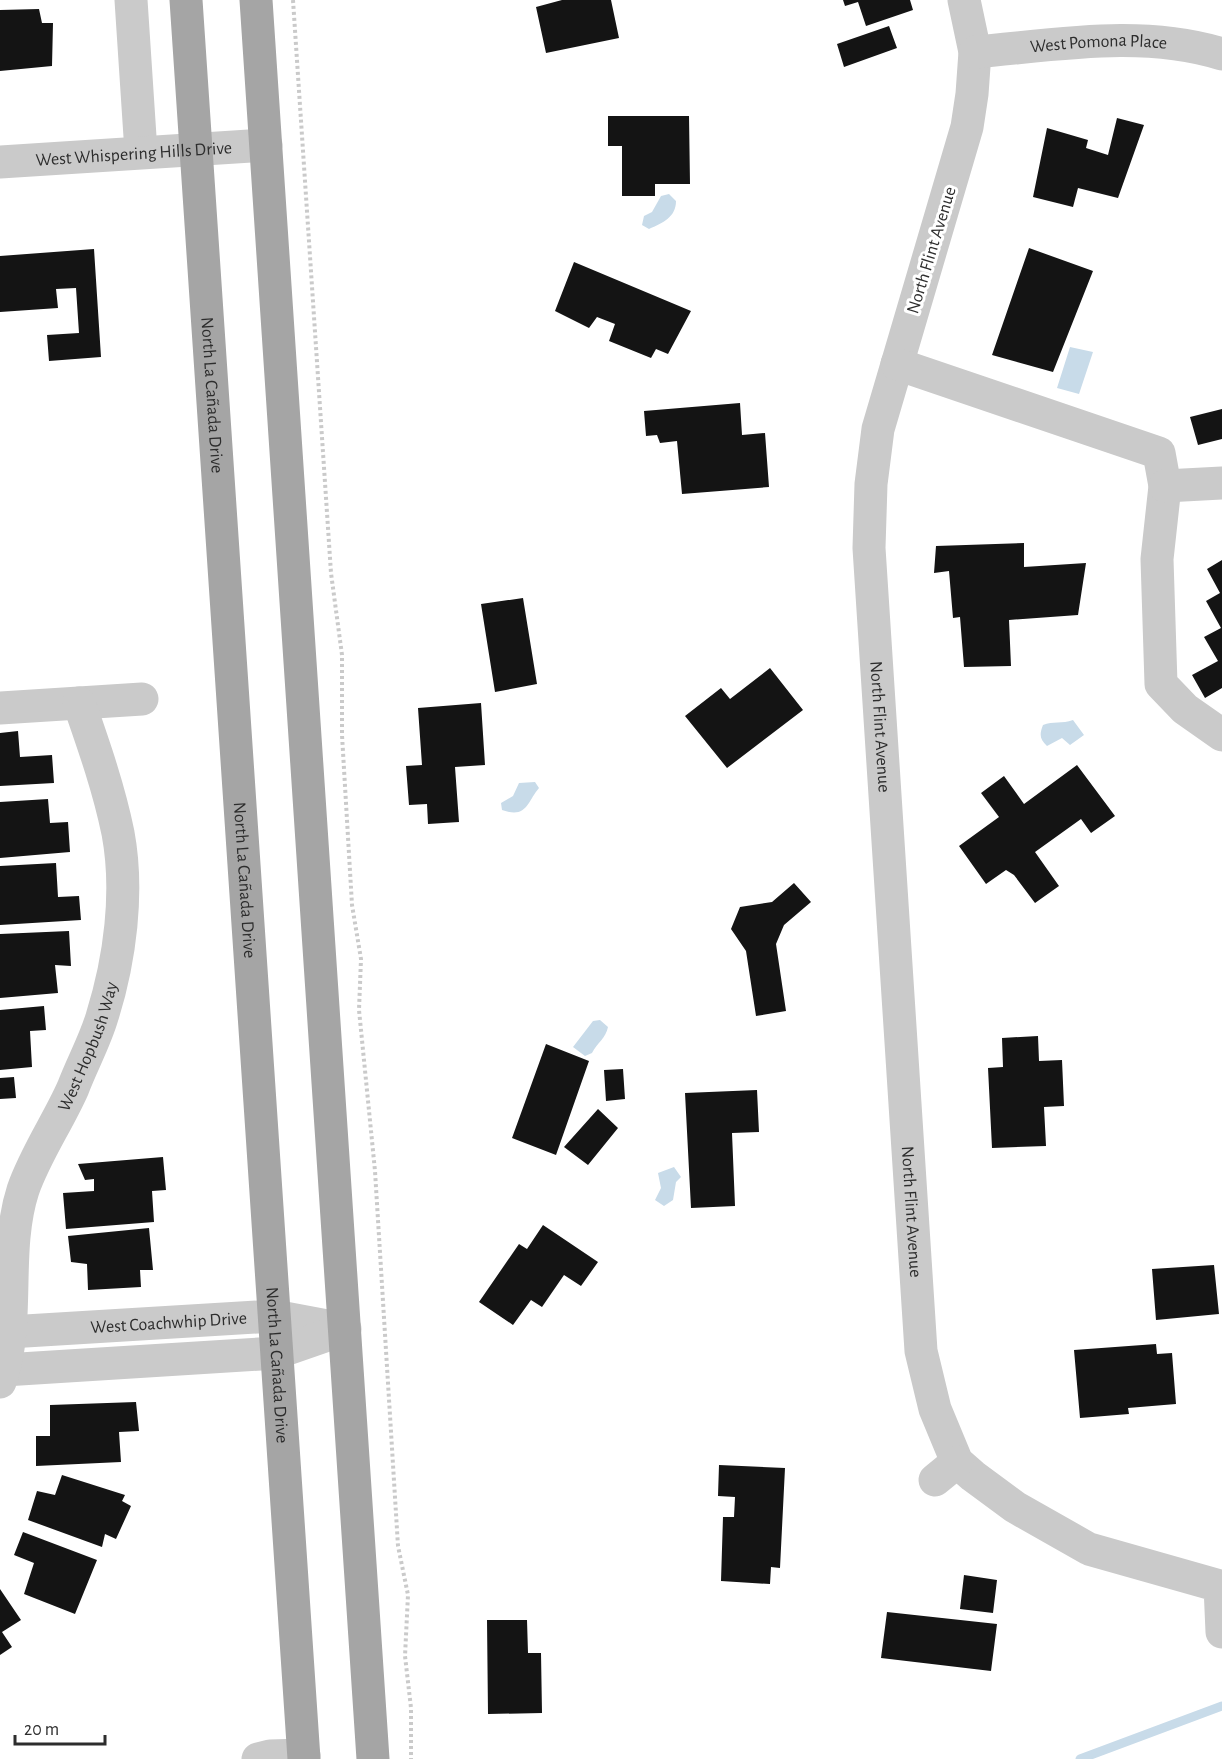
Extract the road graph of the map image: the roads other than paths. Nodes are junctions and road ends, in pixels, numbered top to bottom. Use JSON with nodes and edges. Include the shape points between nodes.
{"nodes":[{"id":1,"x":131,"y":0,"type":"edge"},
{"id":2,"x":186,"y":0,"type":"edge"},
{"id":3,"x":256,"y":0,"type":"edge"},
{"id":4,"x":964,"y":0,"type":"edge"},
{"id":5,"x":975,"y":51,"type":"junction"},
{"id":6,"x":1222,"y":54,"type":"edge"},
{"id":7,"x":266,"y":145,"type":"junction"},
{"id":8,"x":195,"y":149,"type":"junction"},
{"id":9,"x":141,"y":153,"type":"junction"},
{"id":10,"x":0,"y":162,"type":"edge"},
{"id":11,"x":897,"y":364,"type":"junction"},
{"id":12,"x":1222,"y":483,"type":"edge"},
{"id":13,"x":1165,"y":486,"type":"junction"},
{"id":14,"x":142,"y":699,"type":"dead end"},
{"id":15,"x":79,"y":703,"type":"junction"},
{"id":16,"x":0,"y":708,"type":"edge"},
{"id":17,"x":1222,"y":735,"type":"edge"},
{"id":18,"x":274,"y":1316,"type":"junction"},
{"id":19,"x":345,"y":1329,"type":"junction"},
{"id":20,"x":9,"y":1332,"type":"junction"},
{"id":21,"x":276,"y":1353,"type":"junction"},
{"id":22,"x":2,"y":1376,"type":"edge"},
{"id":23,"x":1221,"y":1580,"type":"edge"},
{"id":24,"x":1222,"y":1632,"type":"edge"},
{"id":25,"x":304,"y":1757,"type":"edge"},
{"id":26,"x":258,"y":1759,"type":"edge"},
{"id":27,"x":373,"y":1759,"type":"edge"}],
"edges":[{"from":1,"to":9,"type":"street"},
{"from":2,"to":8,"type":"main road","name":"North La Cañada Drive"},
{"from":3,"to":7,"type":"main road"},
{"from":4,"to":5,"type":"street","name":"North Flint Avenue"},
{"from":5,"to":6,"type":"street","name":"West Pomona Place","via":[[1119,40],[1186,44]]},
{"from":5,"to":11,"type":"street","name":"North Flint Avenue","via":[[967,127]]},
{"from":7,"to":8,"type":"street","name":"West Whispering Hills Drive"},
{"from":7,"to":19,"type":"main road"},
{"from":8,"to":9,"type":"street","name":"West Whispering Hills Drive"},
{"from":8,"to":18,"type":"main road","name":"North La Cañada Drive"},
{"from":9,"to":10,"type":"street","name":"West Whispering Hills Drive"},
{"from":11,"to":13,"type":"street","via":[[1159,453]]},
{"from":11,"to":23,"type":"street","name":"North Flint Avenue","via":[[878,429],[870,484],[869,548],[917,1308],[921,1351],[946,1471],[1089,1549]]},
{"from":12,"to":13,"type":"street"},
{"from":13,"to":17,"type":"street","via":[[1157,559],[1161,684],[1185,710]]},
{"from":14,"to":15,"type":"street"},
{"from":15,"to":16,"type":"street"},
{"from":15,"to":20,"type":"street","name":"West Hopbush Way","via":[[118,835],[120,921],[102,1018],[24,1189],[14,1228]]},
{"from":18,"to":19,"type":"street","name":"West Coachwhip Drive"},
{"from":18,"to":20,"type":"street","name":"West Coachwhip Drive"},
{"from":18,"to":21,"type":"main road","name":"North La Cañada Drive"},
{"from":19,"to":21,"type":"street","name":"West Coachwhip Drive"},
{"from":19,"to":27,"type":"main road"},
{"from":20,"to":22,"type":"street","name":"West Hopbush Way"},
{"from":21,"to":22,"type":"street","name":"West Coachwhip Drive"},
{"from":21,"to":25,"type":"main road","name":"North La Cañada Drive"},
{"from":23,"to":24,"type":"street","name":"North Flint Avenue"},
{"from":25,"to":26,"type":"street"}]}
